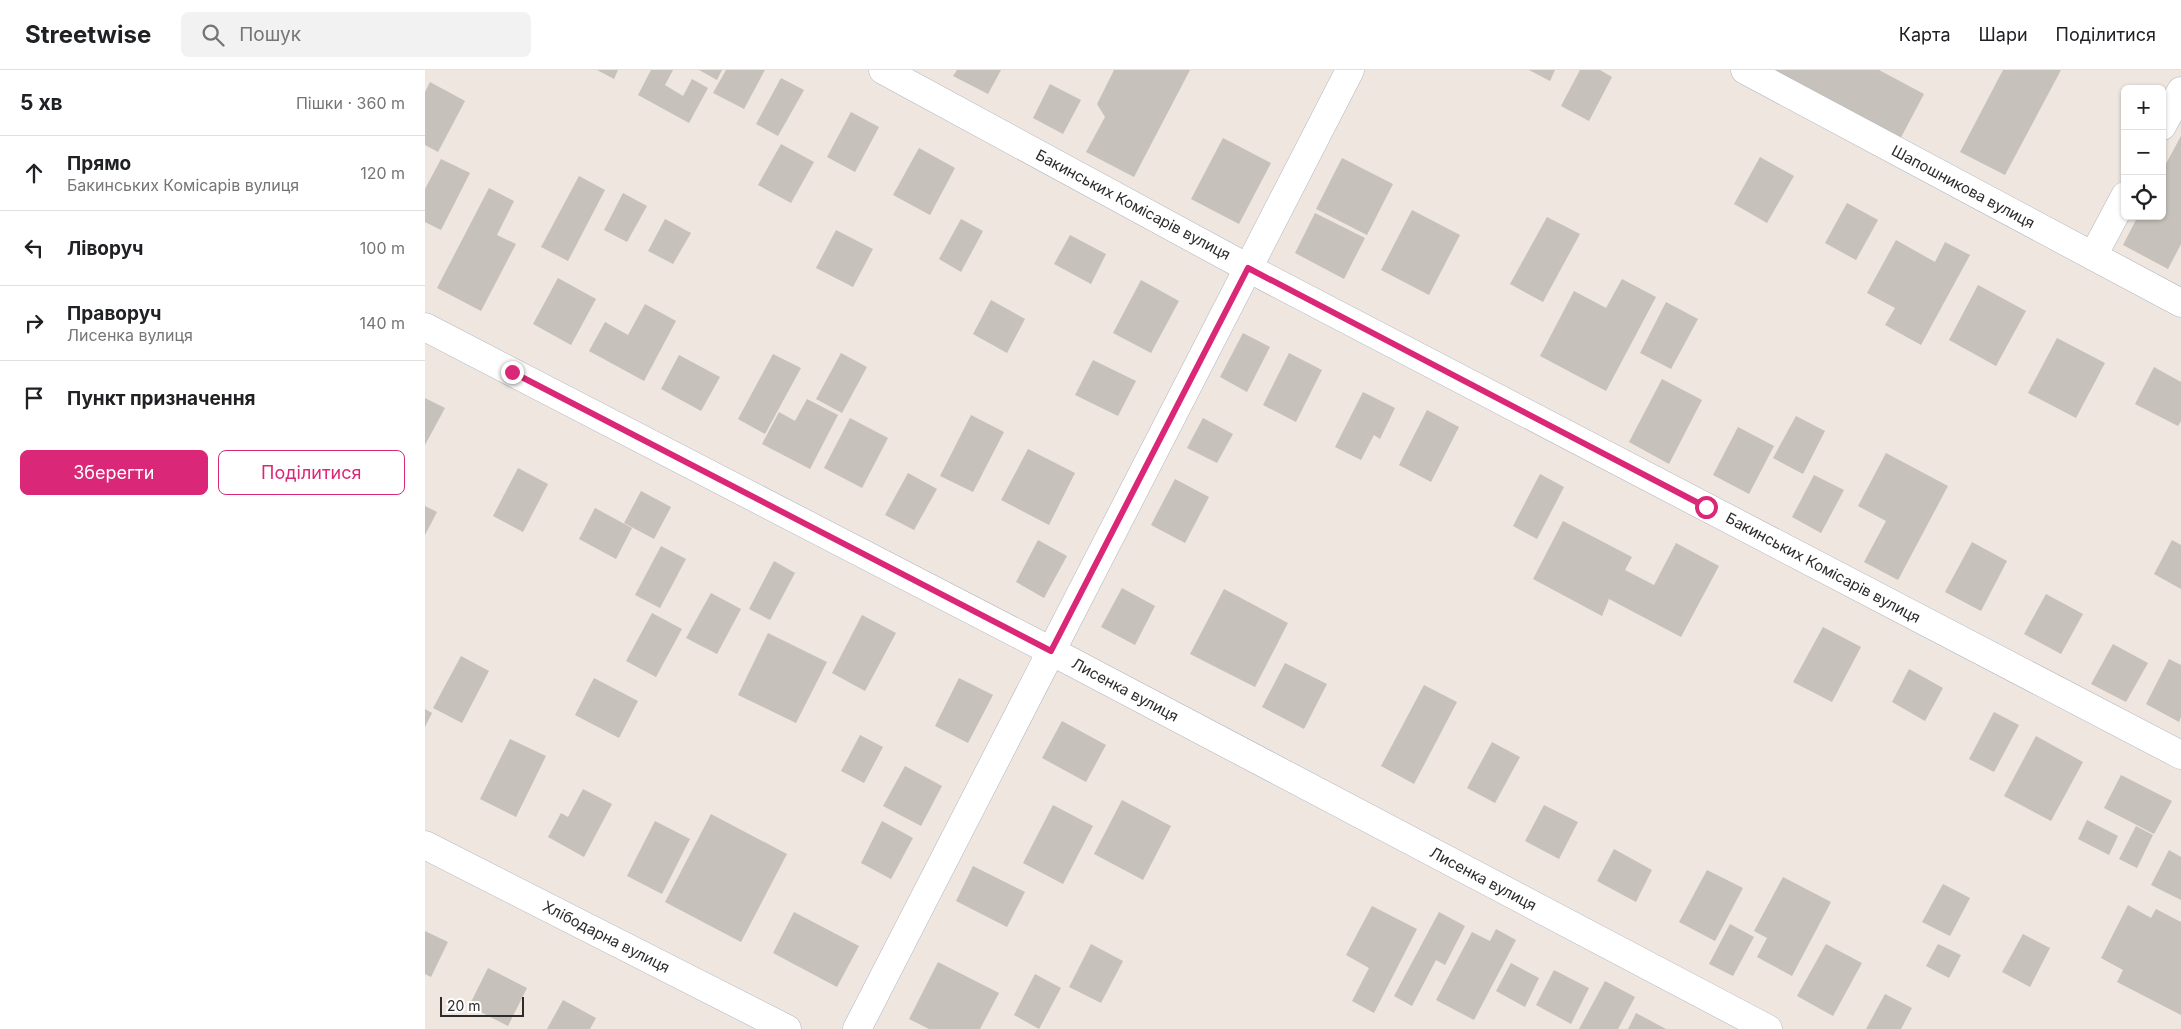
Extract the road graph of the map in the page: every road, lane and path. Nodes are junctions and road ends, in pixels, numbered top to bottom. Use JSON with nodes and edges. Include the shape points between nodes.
{"nodes":[{"id":1,"x":883,"y":70,"type":"edge"},
{"id":2,"x":1350,"y":70,"type":"edge"},
{"id":3,"x":1745,"y":70,"type":"edge"},
{"id":4,"x":2181,"y":91,"type":"edge"},
{"id":5,"x":2166,"y":119,"type":"edge"},
{"id":6,"x":2121,"y":204,"type":"edge"},
{"id":7,"x":2093,"y":256,"type":"junction"},
{"id":8,"x":1248,"y":268,"type":"junction"},
{"id":9,"x":2181,"y":303,"type":"edge"},
{"id":10,"x":425,"y":327,"type":"edge"},
{"id":11,"x":1051,"y":651,"type":"junction"},
{"id":12,"x":2181,"y":756,"type":"edge"},
{"id":13,"x":425,"y":845,"type":"edge"},
{"id":14,"x":787,"y":1029,"type":"edge"},
{"id":15,"x":857,"y":1029,"type":"edge"},
{"id":16,"x":1769,"y":1029,"type":"edge"}],
"edges":[{"from":1,"to":8,"type":"street","name":"Бакинських Комісарів вулиця"},
{"from":2,"to":8,"type":"street"},
{"from":3,"to":7,"type":"street","name":"Шапошникова вулиця"},
{"from":4,"to":5,"type":"street"},
{"from":6,"to":7,"type":"street"},
{"from":7,"to":9,"type":"street","name":"Шапошникова вулиця"},
{"from":8,"to":11,"type":"street"},
{"from":8,"to":12,"type":"street","name":"Бакинських Комісарів вулиця"},
{"from":10,"to":11,"type":"street","name":"Лисенка вулиця"},
{"from":11,"to":15,"type":"street"},
{"from":11,"to":16,"type":"street","name":"Лисенка вулиця"},
{"from":13,"to":14,"type":"street","name":"Хлібодарна вулиця"}]}
